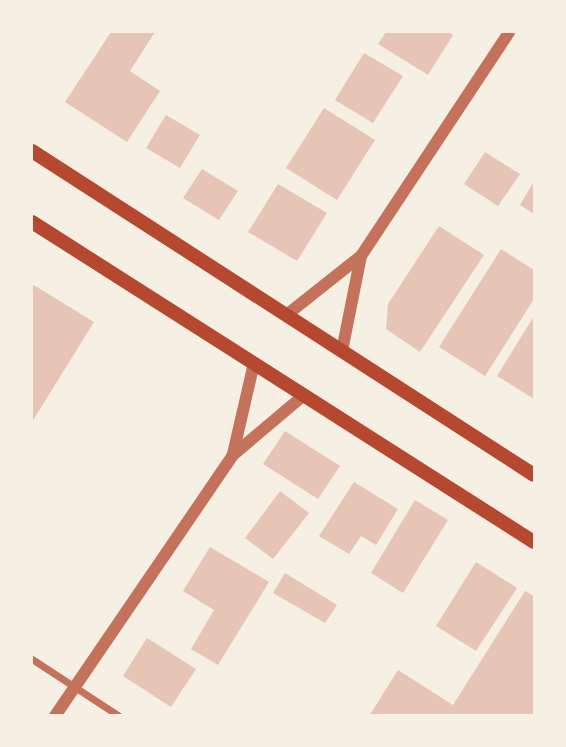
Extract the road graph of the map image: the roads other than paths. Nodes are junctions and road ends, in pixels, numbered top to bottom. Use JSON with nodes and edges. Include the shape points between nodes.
{"nodes":[{"id":1,"x":509,"y":32,"type":"edge"},
{"id":2,"x":32,"y":150,"type":"edge"},
{"id":3,"x":32,"y":222,"type":"edge"},
{"id":4,"x":360,"y":256,"type":"junction"},
{"id":5,"x":289,"y":313,"type":"junction"},
{"id":6,"x":342,"y":351,"type":"junction"},
{"id":7,"x":254,"y":363,"type":"junction"},
{"id":8,"x":304,"y":396,"type":"junction"},
{"id":9,"x":233,"y":454,"type":"junction"},
{"id":10,"x":534,"y":475,"type":"edge"},
{"id":11,"x":534,"y":542,"type":"edge"},
{"id":12,"x":32,"y":659,"type":"edge"},
{"id":13,"x":73,"y":686,"type":"junction"},
{"id":14,"x":55,"y":716,"type":"edge"},
{"id":15,"x":120,"y":716,"type":"edge"}],
"edges":[{"from":1,"to":4,"type":"street"},
{"from":2,"to":5,"type":"main road"},
{"from":3,"to":7,"type":"main road"},
{"from":4,"to":5,"type":"street"},
{"from":4,"to":6,"type":"street"},
{"from":5,"to":6,"type":"main road"},
{"from":6,"to":10,"type":"main road"},
{"from":7,"to":8,"type":"main road"},
{"from":7,"to":9,"type":"street"},
{"from":8,"to":9,"type":"street"},
{"from":8,"to":11,"type":"main road"},
{"from":9,"to":13,"type":"street"},
{"from":12,"to":13,"type":"street"},
{"from":13,"to":14,"type":"street"},
{"from":13,"to":15,"type":"street"}]}
